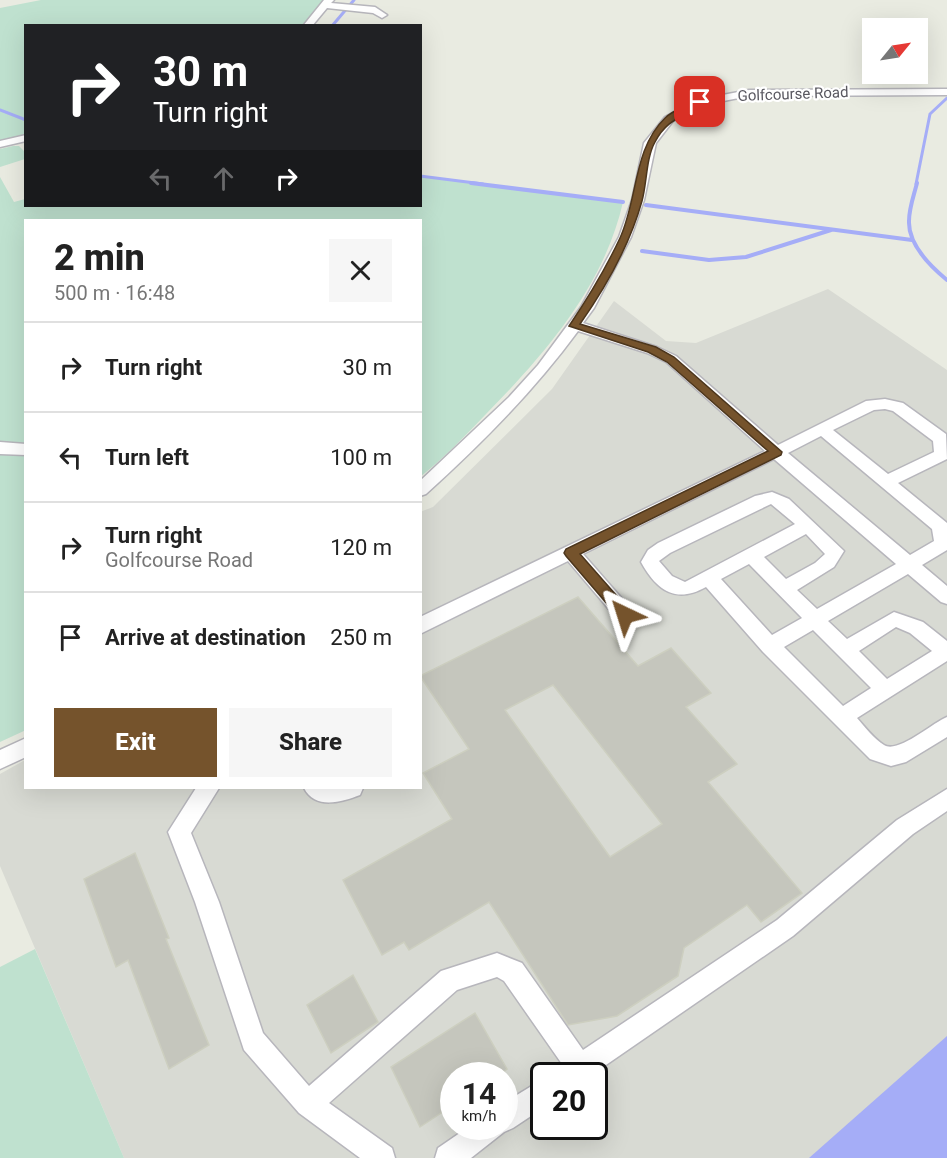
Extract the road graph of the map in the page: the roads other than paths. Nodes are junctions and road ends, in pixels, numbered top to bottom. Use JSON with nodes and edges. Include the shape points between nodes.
{"nodes":[{"id":1,"x":330,"y":4,"type":"edge"},
{"id":2,"x":381,"y":15,"type":"dead end"},
{"id":3,"x":309,"y":24,"type":"edge"},
{"id":4,"x":947,"y":92,"type":"edge"},
{"id":5,"x":24,"y":138,"type":"edge"},
{"id":6,"x":0,"y":144,"type":"edge"},
{"id":7,"x":574,"y":326,"type":"junction"},
{"id":8,"x":822,"y":429,"type":"junction"},
{"id":9,"x":0,"y":448,"type":"edge"},
{"id":10,"x":24,"y":450,"type":"edge"},
{"id":11,"x":776,"y":452,"type":"junction"},
{"id":12,"x":886,"y":482,"type":"junction"},
{"id":13,"x":422,"y":487,"type":"edge"},
{"id":14,"x":807,"y":526,"type":"junction"},
{"id":15,"x":571,"y":553,"type":"junction"},
{"id":16,"x":752,"y":556,"type":"junction"},
{"id":17,"x":909,"y":565,"type":"junction"},
{"id":18,"x":709,"y":578,"type":"junction"},
{"id":19,"x":784,"y":589,"type":"junction"},
{"id":20,"x":947,"y":597,"type":"edge"},
{"id":21,"x":625,"y":615,"type":"dead end"},
{"id":22,"x":815,"y":620,"type":"junction"},
{"id":23,"x":422,"y":625,"type":"edge"},
{"id":24,"x":770,"y":646,"type":"junction"},
{"id":25,"x":845,"y":650,"type":"junction"},
{"id":26,"x":947,"y":653,"type":"edge"},
{"id":27,"x":885,"y":689,"type":"junction"},
{"id":28,"x":842,"y":717,"type":"junction"},
{"id":29,"x":947,"y":726,"type":"edge"},
{"id":30,"x":24,"y":748,"type":"edge"},
{"id":31,"x":0,"y":760,"type":"edge"},
{"id":32,"x":207,"y":789,"type":"edge"},
{"id":33,"x":316,"y":789,"type":"edge"},
{"id":34,"x":350,"y":789,"type":"edge"},
{"id":35,"x":947,"y":799,"type":"edge"},
{"id":36,"x":568,"y":1062,"type":"edge"},
{"id":37,"x":586,"y":1062,"type":"edge"},
{"id":38,"x":308,"y":1104,"type":"junction"},
{"id":39,"x":473,"y":1140,"type":"edge"},
{"id":40,"x":382,"y":1158,"type":"edge"},
{"id":41,"x":448,"y":1158,"type":"edge"}],
"edges":[{"from":1,"to":2,"type":"street","via":[[375,10]]},
{"from":1,"to":3,"type":"street"},
{"from":4,"to":7,"type":"street","name":"Golfcourse Road","via":[[749,93],[700,102],[669,119],[650,143],[638,200],[625,237]]},
{"from":5,"to":6,"type":"street"},
{"from":7,"to":11,"type":"street","via":[[670,359]]},
{"from":7,"to":13,"type":"street","name":"Golfcourse Road","via":[[514,402]]},
{"from":8,"to":11,"type":"street"},
{"from":8,"to":12,"type":"street"},
{"from":8,"to":12,"type":"street","via":[[871,405],[885,404],[898,406],[940,438],[941,455]]},
{"from":9,"to":10,"type":"street"},
{"from":11,"to":15,"type":"street"},
{"from":11,"to":17,"type":"street"},
{"from":12,"to":17,"type":"street","via":[[940,526],[944,538],[942,545]]},
{"from":14,"to":16,"type":"street"},
{"from":14,"to":18,"type":"street","via":[[783,503],[772,498],[761,500],[664,548],[650,562],[678,589],[687,589]]},
{"from":14,"to":19,"type":"street","via":[[835,551],[834,557]]},
{"from":15,"to":21,"type":"street"},
{"from":15,"to":23,"type":"street"},
{"from":16,"to":18,"type":"street"},
{"from":16,"to":19,"type":"street"},
{"from":17,"to":20,"type":"street"},
{"from":17,"to":22,"type":"street"},
{"from":18,"to":24,"type":"street"},
{"from":19,"to":22,"type":"street"},
{"from":22,"to":24,"type":"street"},
{"from":22,"to":25,"type":"street"},
{"from":24,"to":28,"type":"street"},
{"from":25,"to":26,"type":"street","via":[[894,620],[921,628]]},
{"from":25,"to":27,"type":"street"},
{"from":26,"to":27,"type":"street"},
{"from":27,"to":28,"type":"street"},
{"from":28,"to":29,"type":"street","via":[[877,752],[891,757],[906,753]]},
{"from":30,"to":31,"type":"street"},
{"from":32,"to":38,"type":"street","via":[[179,832],[207,902],[253,1041]]},
{"from":33,"to":34,"type":"street","via":[[337,794]]},
{"from":35,"to":37,"type":"street","via":[[905,827],[785,928]]},
{"from":36,"to":38,"type":"street","via":[[513,972],[497,965],[450,980]]},
{"from":38,"to":40,"type":"street"},
{"from":39,"to":41,"type":"street"}]}
